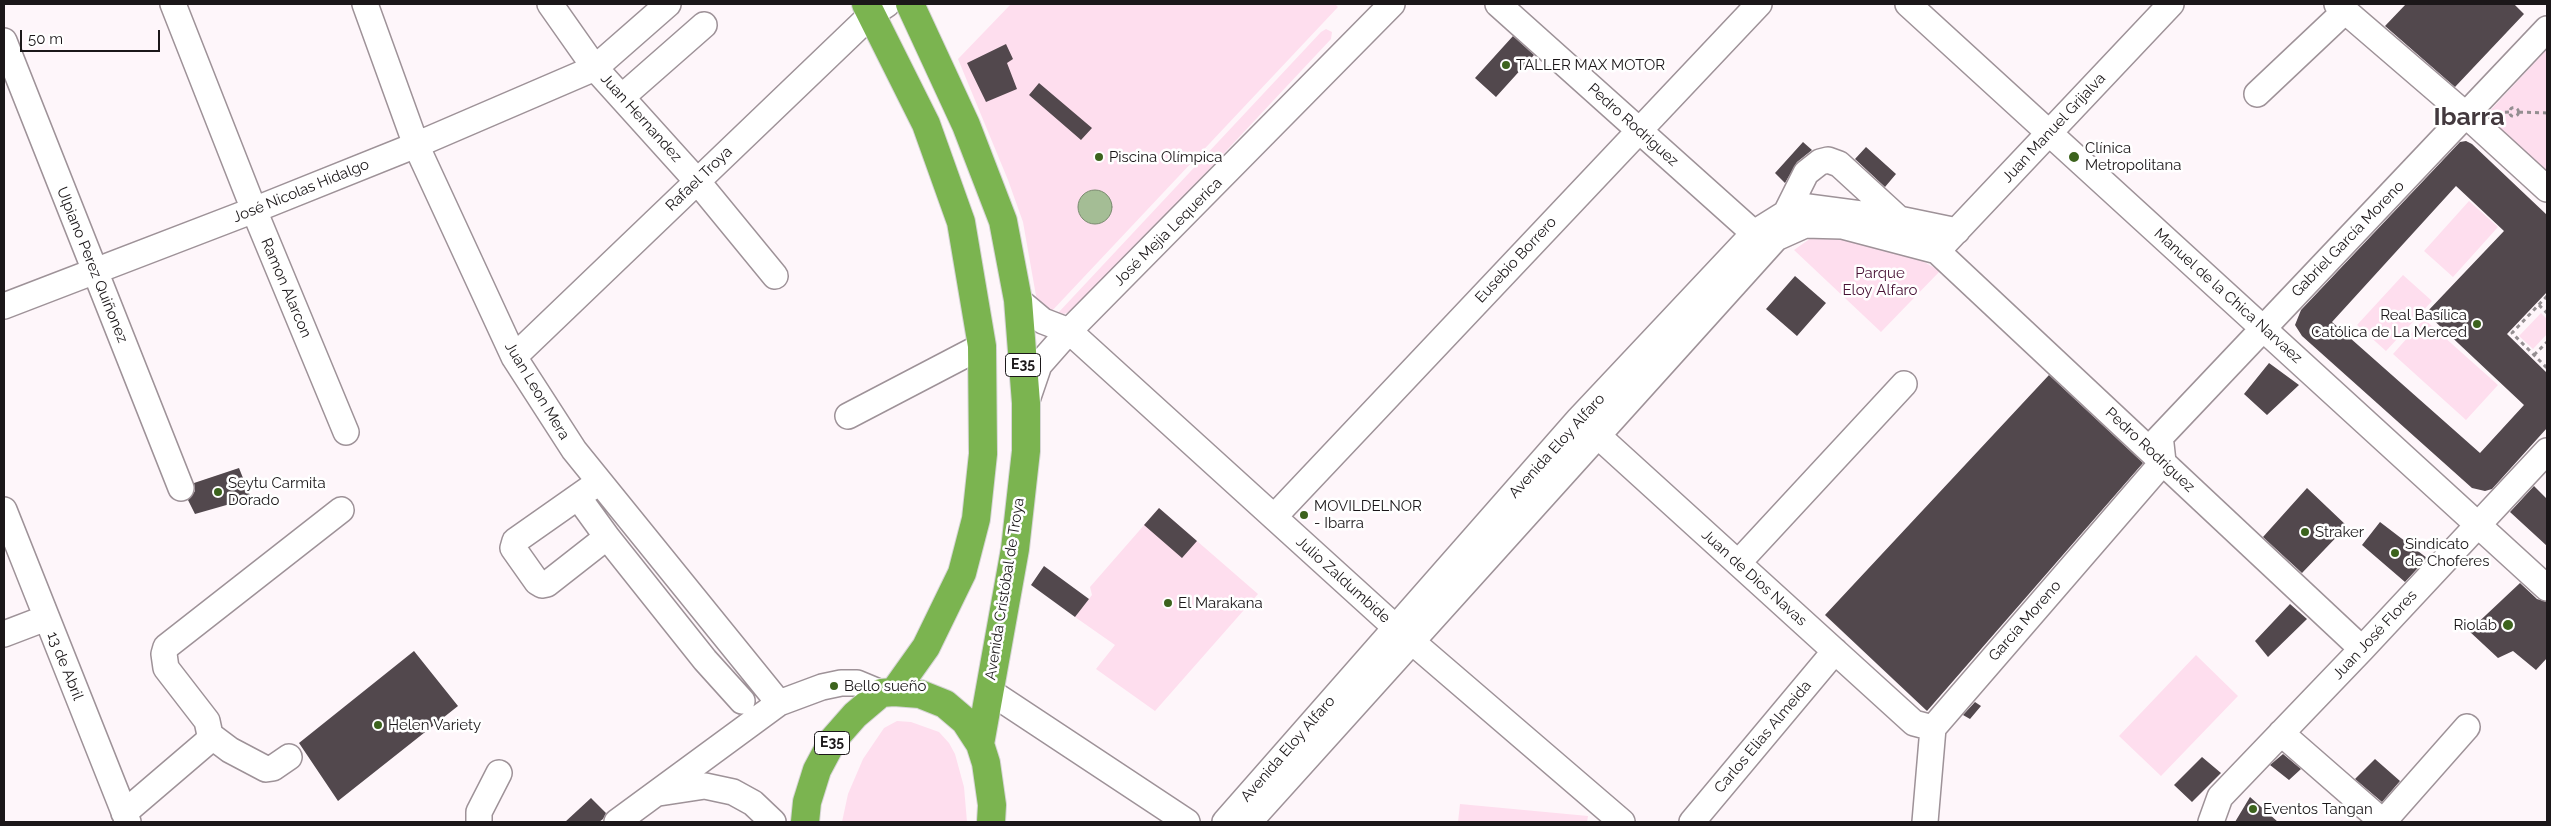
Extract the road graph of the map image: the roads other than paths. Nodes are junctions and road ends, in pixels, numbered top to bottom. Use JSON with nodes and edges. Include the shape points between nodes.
{"nodes":[{"id":1,"x":173,"y":4,"type":"edge"},
{"id":2,"x":365,"y":4,"type":"edge"},
{"id":3,"x":550,"y":4,"type":"edge"},
{"id":4,"x":668,"y":4,"type":"edge"},
{"id":5,"x":910,"y":4,"type":"edge"},
{"id":6,"x":1392,"y":4,"type":"edge"},
{"id":7,"x":1498,"y":4,"type":"edge"},
{"id":8,"x":1759,"y":4,"type":"edge"},
{"id":9,"x":1908,"y":4,"type":"edge"},
{"id":10,"x":2171,"y":4,"type":"edge"},
{"id":11,"x":875,"y":7,"type":"edge"},
{"id":12,"x":2341,"y":7,"type":"edge"},
{"id":13,"x":704,"y":25,"type":"dead end"},
{"id":14,"x":2547,"y":29,"type":"edge"},
{"id":15,"x":4,"y":41,"type":"edge"},
{"id":16,"x":595,"y":68,"type":"junction"},
{"id":17,"x":2257,"y":94,"type":"dead end"},
{"id":18,"x":622,"y":97,"type":"junction"},
{"id":19,"x":2466,"y":114,"type":"junction"},
{"id":20,"x":1639,"y":130,"type":"junction"},
{"id":21,"x":2049,"y":133,"type":"junction"},
{"id":22,"x":416,"y":145,"type":"junction"},
{"id":23,"x":697,"y":181,"type":"junction"},
{"id":24,"x":2547,"y":189,"type":"edge"},
{"id":25,"x":254,"y":210,"type":"junction"},
{"id":26,"x":1786,"y":213,"type":"junction"},
{"id":27,"x":1899,"y":219,"type":"junction"},
{"id":28,"x":1957,"y":231,"type":"junction"},
{"id":29,"x":1761,"y":240,"type":"junction"},
{"id":30,"x":1936,"y":251,"type":"junction"},
{"id":31,"x":95,"y":272,"type":"junction"},
{"id":32,"x":775,"y":276,"type":"dead end"},
{"id":33,"x":1018,"y":300,"type":"junction"},
{"id":34,"x":4,"y":306,"type":"edge"},
{"id":35,"x":2263,"y":328,"type":"junction"},
{"id":36,"x":1069,"y":331,"type":"junction"},
{"id":37,"x":982,"y":346,"type":"junction"},
{"id":38,"x":514,"y":357,"type":"junction"},
{"id":39,"x":1904,"y":384,"type":"dead end"},
{"id":40,"x":1026,"y":403,"type":"junction"},
{"id":41,"x":848,"y":416,"type":"dead end"},
{"id":42,"x":1588,"y":427,"type":"junction"},
{"id":43,"x":346,"y":432,"type":"dead end"},
{"id":44,"x":2157,"y":449,"type":"junction"},
{"id":45,"x":2547,"y":451,"type":"edge"},
{"id":46,"x":599,"y":482,"type":"junction"},
{"id":47,"x":181,"y":488,"type":"dead end"},
{"id":48,"x":578,"y":497,"type":"junction"},
{"id":49,"x":4,"y":510,"type":"edge"},
{"id":50,"x":341,"y":510,"type":"dead end"},
{"id":51,"x":1274,"y":517,"type":"junction"},
{"id":52,"x":2478,"y":525,"type":"junction"},
{"id":53,"x":607,"y":537,"type":"junction"},
{"id":54,"x":1738,"y":563,"type":"junction"},
{"id":55,"x":2547,"y":588,"type":"edge"},
{"id":56,"x":46,"y":618,"type":"junction"},
{"id":57,"x":4,"y":634,"type":"edge"},
{"id":58,"x":1403,"y":634,"type":"junction"},
{"id":59,"x":729,"y":641,"type":"junction"},
{"id":60,"x":2362,"y":649,"type":"junction"},
{"id":61,"x":1835,"y":651,"type":"junction"},
{"id":62,"x":705,"y":660,"type":"junction"},
{"id":63,"x":989,"y":691,"type":"junction"},
{"id":64,"x":888,"y":692,"type":"junction"},
{"id":65,"x":742,"y":701,"type":"dead end"},
{"id":66,"x":779,"y":703,"type":"junction"},
{"id":67,"x":2467,"y":727,"type":"dead end"},
{"id":68,"x":1933,"y":728,"type":"junction"},
{"id":69,"x":2281,"y":733,"type":"junction"},
{"id":70,"x":210,"y":735,"type":"junction"},
{"id":71,"x":980,"y":744,"type":"junction"},
{"id":72,"x":289,"y":757,"type":"dead end"},
{"id":73,"x":499,"y":773,"type":"dead end"},
{"id":74,"x":652,"y":795,"type":"junction"},
{"id":75,"x":126,"y":818,"type":"edge"},
{"id":76,"x":480,"y":822,"type":"edge"},
{"id":77,"x":617,"y":822,"type":"edge"},
{"id":78,"x":773,"y":822,"type":"edge"},
{"id":79,"x":805,"y":822,"type":"edge"},
{"id":80,"x":991,"y":822,"type":"edge"},
{"id":81,"x":1187,"y":822,"type":"edge"},
{"id":82,"x":1225,"y":822,"type":"edge"},
{"id":83,"x":1249,"y":822,"type":"edge"},
{"id":84,"x":1622,"y":822,"type":"edge"},
{"id":85,"x":1692,"y":822,"type":"edge"},
{"id":86,"x":1925,"y":822,"type":"edge"},
{"id":87,"x":2211,"y":822,"type":"edge"},
{"id":88,"x":2383,"y":822,"type":"edge"}],
"edges":[{"from":1,"to":25,"type":"street","name":"Ramon Alarcon"},
{"from":2,"to":22,"type":"street","name":"Juan Leon Mera"},
{"from":3,"to":16,"type":"street","name":"Juan Hernandez"},
{"from":4,"to":16,"type":"street","name":"José Nicolas Hidalgo"},
{"from":5,"to":33,"type":"highway","name":"Avenida Cristóbal de Troya","number":"E35","via":[[966,125],[1003,221]]},
{"from":6,"to":36,"type":"street","name":"José Mejia Lequerica"},
{"from":7,"to":20,"type":"street","name":"Pedro Rodriguez"},
{"from":8,"to":20,"type":"street","name":"Eusebio Borrero"},
{"from":9,"to":21,"type":"street","name":"Manuel de la Chica Narvaez"},
{"from":10,"to":21,"type":"street","name":"Juan Manuel Grijalva"},
{"from":11,"to":23,"type":"street","name":"Rafael Troya"},
{"from":11,"to":37,"type":"highway","number":"E35","via":[[926,124],[961,222]]},
{"from":12,"to":17,"type":"street"},
{"from":12,"to":19,"type":"street"},
{"from":13,"to":18,"type":"street"},
{"from":14,"to":19,"type":"street","name":"Gabriel García Moreno"},
{"from":15,"to":31,"type":"street","name":"Ulpiano Perez Quiñonez"},
{"from":16,"to":18,"type":"street","name":"Juan Hernandez"},
{"from":16,"to":22,"type":"street","name":"José Nicolas Hidalgo"},
{"from":18,"to":23,"type":"street","name":"Juan Hernandez"},
{"from":19,"to":24,"type":"street"},
{"from":19,"to":35,"type":"street","name":"Gabriel García Moreno"},
{"from":20,"to":29,"type":"street","name":"Pedro Rodriguez"},
{"from":20,"to":51,"type":"street","name":"Eusebio Borrero"},
{"from":21,"to":28,"type":"street","name":"Juan Manuel Grijalva"},
{"from":21,"to":35,"type":"street","name":"Manuel de la Chica Narvaez"},
{"from":22,"to":25,"type":"street","name":"José Nicolas Hidalgo"},
{"from":22,"to":38,"type":"street","name":"Juan Leon Mera"},
{"from":23,"to":32,"type":"street","name":"Juan Hernandez"},
{"from":23,"to":38,"type":"street","name":"Rafael Troya"},
{"from":25,"to":31,"type":"street","name":"José Nicolas Hidalgo"},
{"from":25,"to":43,"type":"street","name":"Ramon Alarcon"},
{"from":26,"to":27,"type":"street","name":"Avenida Eloy Alfaro","via":[[1808,206]]},
{"from":26,"to":27,"type":"street","via":[[1806,173],[1828,160],[1839,164]]},
{"from":26,"to":29,"type":"street","name":"Avenida Eloy Alfaro"},
{"from":27,"to":28,"type":"street","name":"Avenida Eloy Alfaro"},
{"from":28,"to":30,"type":"street","name":"Juan Manuel Grijalva"},
{"from":29,"to":30,"type":"street","name":"Avenida Eloy Alfaro","via":[[1776,238],[1805,225],[1842,226]]},
{"from":29,"to":42,"type":"street","name":"Avenida Eloy Alfaro"},
{"from":30,"to":44,"type":"street","name":"Pedro Rodriguez"},
{"from":31,"to":34,"type":"street","name":"José Nicolas Hidalgo"},
{"from":31,"to":47,"type":"street","name":"Ulpiano Perez Quiñonez"},
{"from":33,"to":36,"type":"street","via":[[1043,321]]},
{"from":33,"to":40,"type":"highway","name":"Avenida Cristóbal de Troya","number":"E35"},
{"from":35,"to":44,"type":"street","name":"Gabriel García Moreno"},
{"from":35,"to":52,"type":"street","name":"Manuel de la Chica Narvaez"},
{"from":36,"to":40,"type":"street","name":"José Mejia Lequerica","via":[[1039,365]]},
{"from":36,"to":51,"type":"street","name":"Julio Zaldumbide"},
{"from":37,"to":41,"type":"street"},
{"from":37,"to":64,"type":"highway","number":"E35","via":[[983,454],[976,519],[962,572],[926,646]]},
{"from":38,"to":46,"type":"street","name":"Juan Leon Mera","via":[[574,450]]},
{"from":39,"to":54,"type":"street"},
{"from":40,"to":63,"type":"highway","name":"Avenida Cristóbal de Troya","number":"E35","via":[[1026,451],[1015,549]]},
{"from":42,"to":54,"type":"street","name":"Juan de Dios Navas"},
{"from":42,"to":58,"type":"street","name":"Avenida Eloy Alfaro"},
{"from":44,"to":60,"type":"street","name":"Pedro Rodriguez"},
{"from":44,"to":68,"type":"street","name":"García Moreno"},
{"from":45,"to":52,"type":"street","name":"Juan José Flores"},
{"from":46,"to":48,"type":"street"},
{"from":46,"to":59,"type":"street","name":"Juan Leon Mera"},
{"from":48,"to":53,"type":"street"},
{"from":48,"to":53,"type":"street","via":[[516,541],[512,548],[542,585]]},
{"from":49,"to":56,"type":"street","name":"13 de Abril"},
{"from":50,"to":70,"type":"street","via":[[166,647],[166,668],[207,720]]},
{"from":51,"to":58,"type":"street","name":"Julio Zaldumbide"},
{"from":52,"to":55,"type":"street","name":"Manuel de la Chica Narvaez"},
{"from":52,"to":60,"type":"street","name":"Juan José Flores"},
{"from":53,"to":62,"type":"street"},
{"from":54,"to":61,"type":"street","name":"Juan de Dios Navas"},
{"from":56,"to":57,"type":"street"},
{"from":56,"to":75,"type":"street","name":"13 de Abril"},
{"from":58,"to":82,"type":"street","name":"Avenida Eloy Alfaro"},
{"from":58,"to":83,"type":"street","name":"Avenida Eloy Alfaro"},
{"from":58,"to":84,"type":"street","name":"Julio Zaldumbide"},
{"from":59,"to":62,"type":"street"},
{"from":59,"to":66,"type":"street","name":"Juan Leon Mera"},
{"from":60,"to":69,"type":"street","name":"Juan José Flores"},
{"from":61,"to":68,"type":"street","name":"Juan de Dios Navas","via":[[1914,723]]},
{"from":61,"to":85,"type":"street","name":"Carlos Elias Almeida"},
{"from":62,"to":65,"type":"street"},
{"from":63,"to":71,"type":"highway","name":"Avenida Cristóbal de Troya","number":"E35"},
{"from":63,"to":81,"type":"street"},
{"from":64,"to":66,"type":"street","via":[[857,683],[841,683]]},
{"from":64,"to":71,"type":"highway","number":"E35","via":[[920,694],[945,704],[965,721]]},
{"from":64,"to":79,"type":"highway","number":"E35","via":[[855,714],[833,740],[817,770]]},
{"from":66,"to":74,"type":"street"},
{"from":67,"to":88,"type":"street"},
{"from":68,"to":86,"type":"street"},
{"from":69,"to":87,"type":"street","name":"Juan José Flores","via":[[2220,797]]},
{"from":69,"to":88,"type":"street"},
{"from":70,"to":72,"type":"street","via":[[258,766],[273,768]]},
{"from":70,"to":75,"type":"street","via":[[207,742]]},
{"from":71,"to":80,"type":"highway","number":"E35","via":[[990,784]]},
{"from":73,"to":76,"type":"street","via":[[479,812]]},
{"from":74,"to":77,"type":"street"},
{"from":74,"to":78,"type":"street","via":[[704,786],[733,792],[753,803]]}]}
